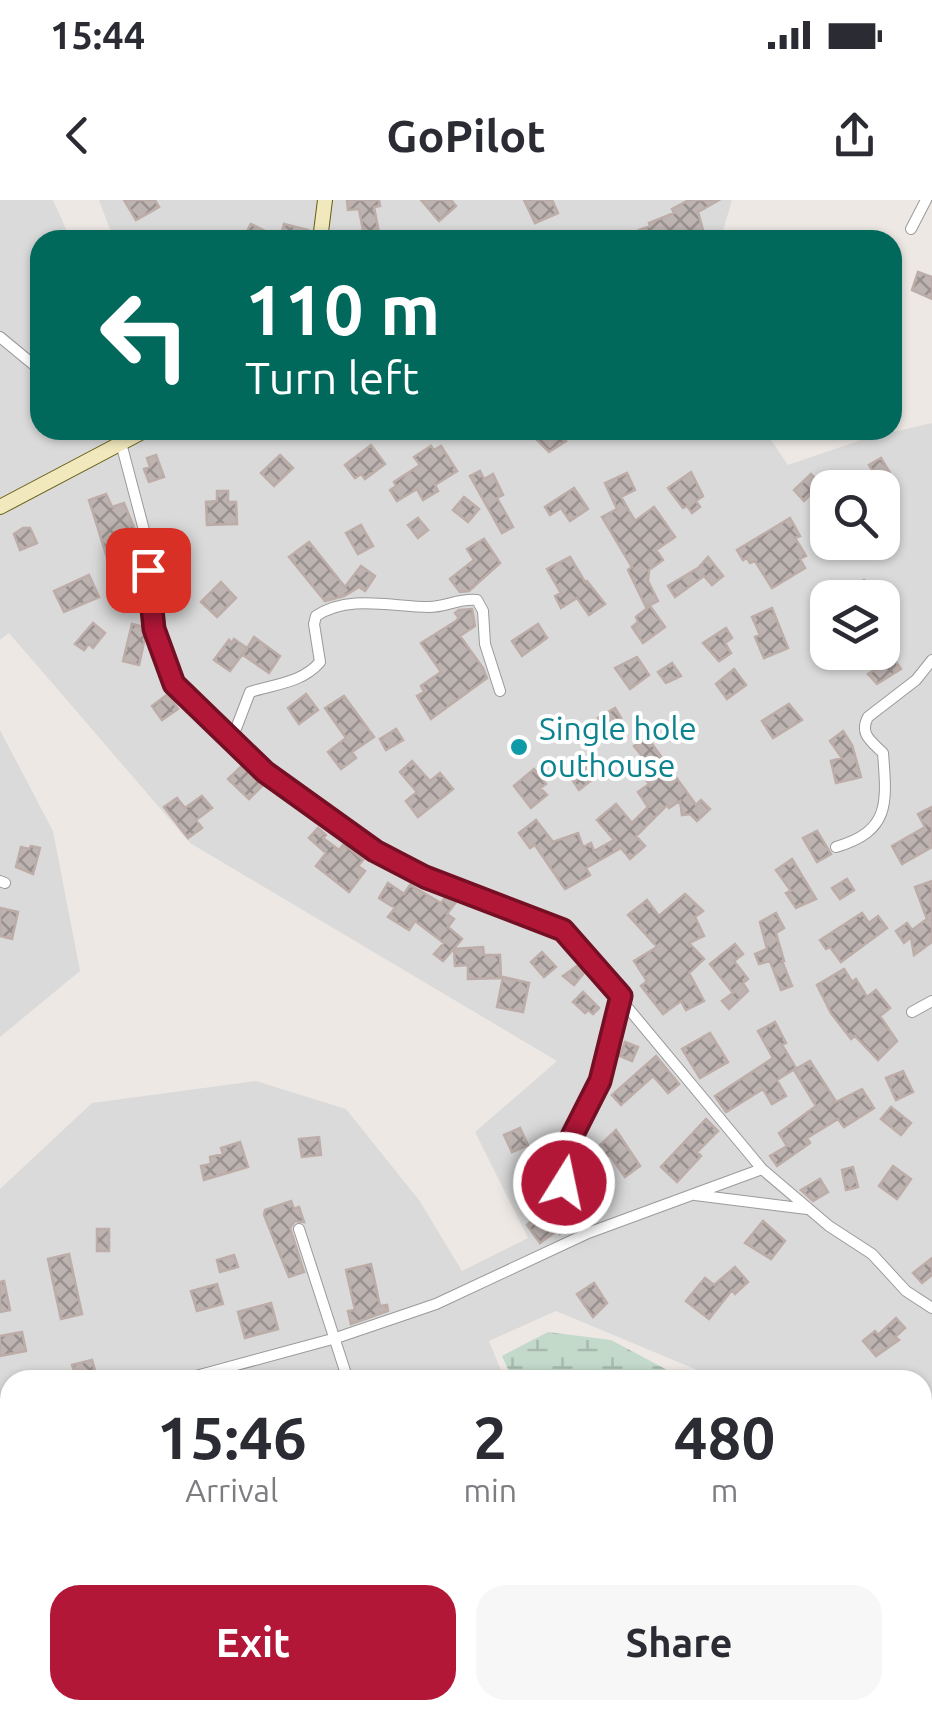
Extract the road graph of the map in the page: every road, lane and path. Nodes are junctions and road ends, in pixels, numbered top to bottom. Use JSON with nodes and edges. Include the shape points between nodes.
{"nodes":[{"id":1,"x":324,"y":200,"type":"edge"},
{"id":2,"x":926,"y":200,"type":"edge"},
{"id":3,"x":912,"y":228,"type":"dead end"},
{"id":4,"x":321,"y":230,"type":"edge"},
{"id":5,"x":0,"y":338,"type":"edge"},
{"id":6,"x":30,"y":362,"type":"edge"},
{"id":7,"x":110,"y":440,"type":"edge"},
{"id":8,"x":118,"y":440,"type":"edge"},
{"id":9,"x":0,"y":507,"type":"edge"},
{"id":10,"x":932,"y":660,"type":"edge"},
{"id":11,"x":500,"y":692,"type":"dead end"},
{"id":12,"x":232,"y":739,"type":"junction"},
{"id":13,"x":836,"y":847,"type":"dead end"},
{"id":14,"x":621,"y":996,"type":"junction"},
{"id":15,"x":932,"y":1000,"type":"edge"},
{"id":16,"x":912,"y":1012,"type":"dead end"},
{"id":17,"x":762,"y":1169,"type":"junction"},
{"id":18,"x":693,"y":1195,"type":"junction"},
{"id":19,"x":808,"y":1209,"type":"junction"},
{"id":20,"x":300,"y":1228,"type":"dead end"},
{"id":21,"x":588,"y":1233,"type":"junction"},
{"id":22,"x":932,"y":1308,"type":"edge"},
{"id":23,"x":336,"y":1338,"type":"junction"},
{"id":24,"x":218,"y":1370,"type":"edge"},
{"id":25,"x":342,"y":1370,"type":"edge"}],
"edges":[{"from":1,"to":4,"type":"main road"},
{"from":2,"to":3,"type":"street"},
{"from":5,"to":6,"type":"street"},
{"from":7,"to":9,"type":"main road"},
{"from":8,"to":12,"type":"street","via":[[145,534],[154,629],[164,658],[174,684]]},
{"from":10,"to":13,"type":"street","via":[[868,717],[866,736],[883,753],[883,813],[864,839]]},
{"from":11,"to":12,"type":"street","via":[[477,600],[345,606],[316,616],[320,662],[310,674],[250,692]]},
{"from":12,"to":14,"type":"street","via":[[265,772],[375,851],[563,930]]},
{"from":14,"to":17,"type":"street"},
{"from":14,"to":21,"type":"street","via":[[600,1081],[562,1156],[564,1183]]},
{"from":15,"to":16,"type":"street"},
{"from":17,"to":18,"type":"street"},
{"from":17,"to":19,"type":"street"},
{"from":18,"to":19,"type":"street"},
{"from":18,"to":21,"type":"street"},
{"from":19,"to":22,"type":"street"},
{"from":20,"to":23,"type":"street"},
{"from":21,"to":23,"type":"street","via":[[436,1304]]},
{"from":23,"to":24,"type":"street"},
{"from":23,"to":25,"type":"street"}]}
